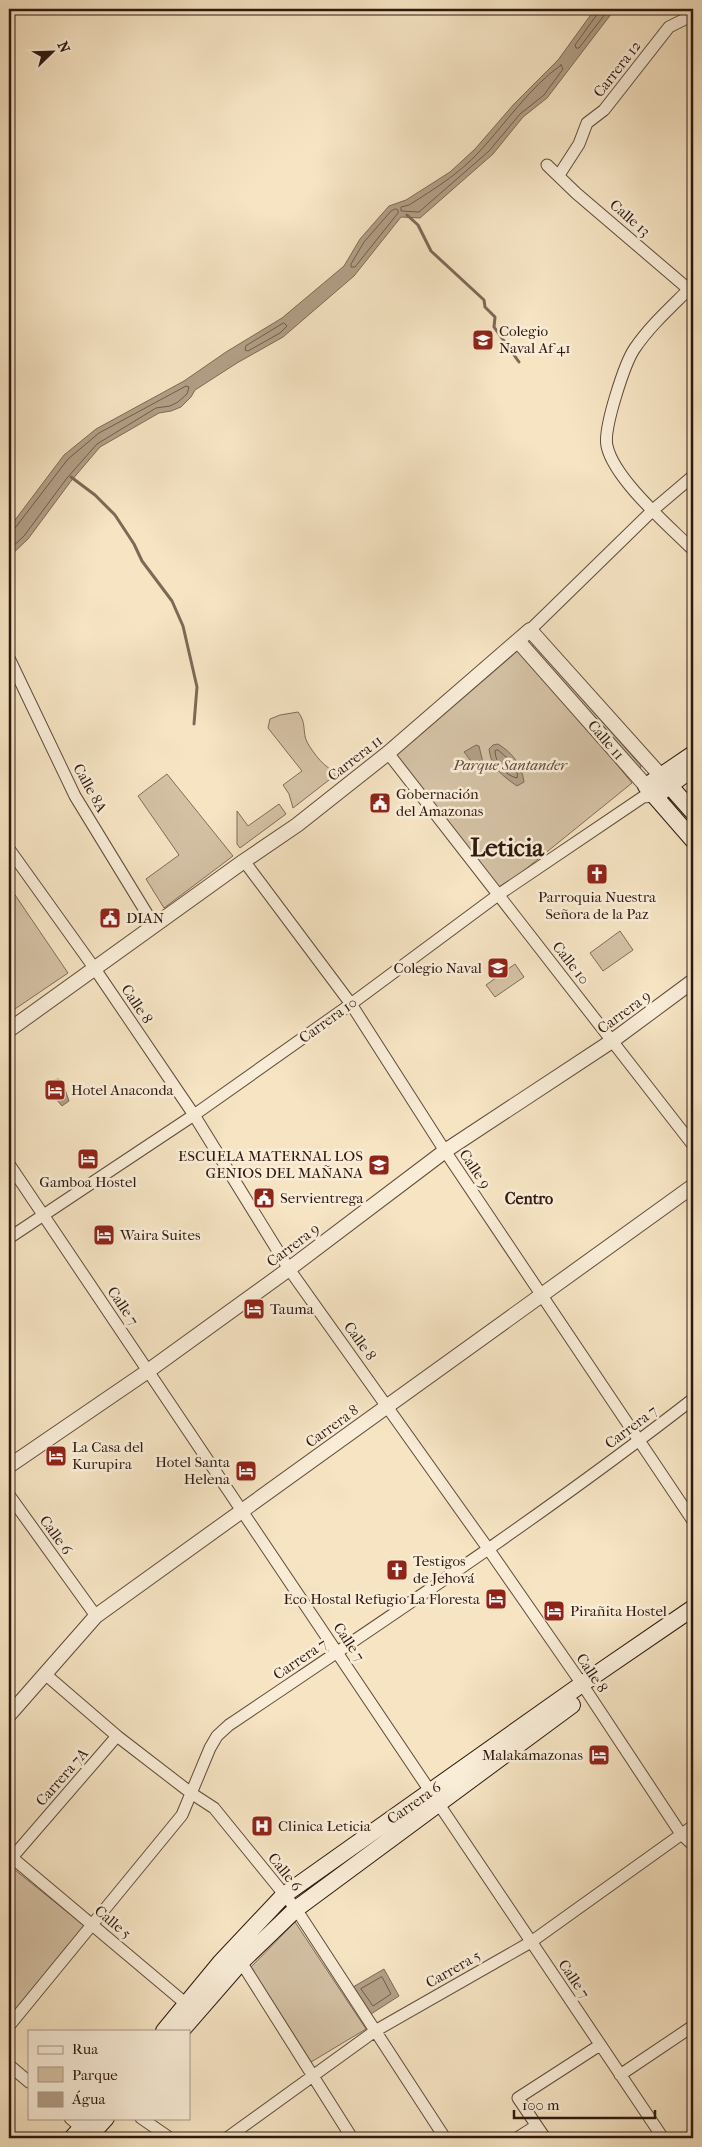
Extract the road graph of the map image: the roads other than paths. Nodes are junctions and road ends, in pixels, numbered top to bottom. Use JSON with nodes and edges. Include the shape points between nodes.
{"nodes":[{"id":1,"x":693,"y":15,"type":"edge"},
{"id":2,"x":547,"y":165,"type":"dead end"},
{"id":3,"x":559,"y":175,"type":"junction"},
{"id":4,"x":691,"y":291,"type":"edge"},
{"id":5,"x":693,"y":476,"type":"edge"},
{"id":6,"x":654,"y":510,"type":"junction"},
{"id":7,"x":693,"y":550,"type":"edge"},
{"id":8,"x":530,"y":630,"type":"junction"},
{"id":9,"x":518,"y":641,"type":"junction"},
{"id":10,"x":9,"y":658,"type":"edge"},
{"id":11,"x":388,"y":753,"type":"junction"},
{"id":12,"x":693,"y":754,"type":"edge"},
{"id":13,"x":693,"y":768,"type":"edge"},
{"id":14,"x":665,"y":781,"type":"junction"},
{"id":15,"x":648,"y":793,"type":"junction"},
{"id":16,"x":693,"y":812,"type":"edge"},
{"id":17,"x":693,"y":840,"type":"edge"},
{"id":18,"x":9,"y":849,"type":"edge"},
{"id":19,"x":244,"y":860,"type":"junction"},
{"id":20,"x":498,"y":895,"type":"junction"},
{"id":21,"x":152,"y":927,"type":"junction"},
{"id":22,"x":95,"y":969,"type":"junction"},
{"id":23,"x":693,"y":981,"type":"edge"},
{"id":24,"x":351,"y":1004,"type":"junction"},
{"id":25,"x":9,"y":1030,"type":"edge"},
{"id":26,"x":612,"y":1041,"type":"junction"},
{"id":27,"x":194,"y":1115,"type":"junction"},
{"id":28,"x":693,"y":1145,"type":"edge"},
{"id":29,"x":445,"y":1151,"type":"junction"},
{"id":30,"x":9,"y":1164,"type":"edge"},
{"id":31,"x":693,"y":1186,"type":"edge"},
{"id":32,"x":43,"y":1214,"type":"junction"},
{"id":33,"x":9,"y":1238,"type":"edge"},
{"id":34,"x":289,"y":1269,"type":"junction"},
{"id":35,"x":542,"y":1295,"type":"junction"},
{"id":36,"x":148,"y":1371,"type":"junction"},
{"id":37,"x":693,"y":1399,"type":"edge"},
{"id":38,"x":388,"y":1406,"type":"junction"},
{"id":39,"x":638,"y":1441,"type":"junction"},
{"id":40,"x":9,"y":1466,"type":"edge"},
{"id":41,"x":9,"y":1495,"type":"edge"},
{"id":42,"x":242,"y":1511,"type":"junction"},
{"id":43,"x":693,"y":1521,"type":"edge"},
{"id":44,"x":489,"y":1550,"type":"junction"},
{"id":45,"x":693,"y":1608,"type":"edge"},
{"id":46,"x":96,"y":1616,"type":"junction"},
{"id":47,"x":693,"y":1621,"type":"edge"},
{"id":48,"x":337,"y":1652,"type":"junction"},
{"id":49,"x":45,"y":1674,"type":"junction"},
{"id":50,"x":585,"y":1689,"type":"junction"},
{"id":51,"x":9,"y":1715,"type":"edge"},
{"id":52,"x":117,"y":1736,"type":"junction"},
{"id":53,"x":191,"y":1793,"type":"junction"},
{"id":54,"x":435,"y":1798,"type":"junction"},
{"id":55,"x":693,"y":1826,"type":"edge"},
{"id":56,"x":681,"y":1834,"type":"junction"},
{"id":57,"x":693,"y":1845,"type":"edge"},
{"id":58,"x":10,"y":1858,"type":"edge"},
{"id":59,"x":284,"y":1896,"type":"junction"},
{"id":60,"x":296,"y":1909,"type":"junction"},
{"id":61,"x":93,"y":1924,"type":"junction"},
{"id":62,"x":531,"y":1942,"type":"junction"},
{"id":63,"x":241,"y":1962,"type":"junction"},
{"id":64,"x":192,"y":2008,"type":"junction"},
{"id":65,"x":9,"y":2026,"type":"edge"},
{"id":66,"x":693,"y":2026,"type":"edge"},
{"id":67,"x":165,"y":2030,"type":"edge"},
{"id":68,"x":181,"y":2030,"type":"edge"},
{"id":69,"x":375,"y":2031,"type":"junction"},
{"id":70,"x":600,"y":2045,"type":"junction"},
{"id":71,"x":9,"y":2065,"type":"edge"},
{"id":72,"x":620,"y":2075,"type":"junction"},
{"id":73,"x":312,"y":2076,"type":"junction"},
{"id":74,"x":28,"y":2081,"type":"edge"},
{"id":75,"x":102,"y":2120,"type":"edge"},
{"id":76,"x":144,"y":2120,"type":"edge"},
{"id":77,"x":536,"y":2126,"type":"junction"},
{"id":78,"x":82,"y":2129,"type":"edge"},
{"id":79,"x":170,"y":2138,"type":"edge"},
{"id":80,"x":227,"y":2138,"type":"edge"},
{"id":81,"x":352,"y":2138,"type":"edge"},
{"id":82,"x":445,"y":2138,"type":"edge"},
{"id":83,"x":518,"y":2138,"type":"edge"},
{"id":84,"x":545,"y":2138,"type":"edge"},
{"id":85,"x":662,"y":2138,"type":"edge"}],
"edges":[{"from":1,"to":3,"type":"street","name":"Carrera 12","via":[[669,27],[604,110],[590,119]]},
{"from":2,"to":3,"type":"street","name":"Calle 13"},
{"from":3,"to":4,"type":"street","name":"Calle 13"},
{"from":4,"to":6,"type":"street","via":[[633,350],[607,429],[607,446],[614,462],[637,495]]},
{"from":5,"to":6,"type":"street","name":"Carrera 11"},
{"from":6,"to":7,"type":"street"},
{"from":6,"to":8,"type":"street","name":"Carrera 11"},
{"from":8,"to":9,"type":"street","name":"Carrera 11"},
{"from":8,"to":14,"type":"street","name":"Calle 11"},
{"from":9,"to":11,"type":"street","name":"Carrera 11"},
{"from":9,"to":15,"type":"street","name":"Calle 11"},
{"from":10,"to":21,"type":"street","name":"Calle 8A","via":[[75,796],[152,922]]},
{"from":11,"to":19,"type":"street","name":"Carrera 11","via":[[297,825]]},
{"from":11,"to":20,"type":"street","name":"Calle 10"},
{"from":12,"to":14,"type":"main road","name":"Carrera 10"},
{"from":13,"to":14,"type":"main road","name":"Carrera 10"},
{"from":14,"to":15,"type":"main road","name":"Carrera 10"},
{"from":14,"to":16,"type":"main road","name":"Calle 11"},
{"from":15,"to":17,"type":"main road","name":"Calle 11"},
{"from":15,"to":20,"type":"street","name":"Carrera 10"},
{"from":18,"to":22,"type":"street","name":"Calle 8"},
{"from":19,"to":21,"type":"street","name":"Carrera 11"},
{"from":19,"to":24,"type":"street","name":"Calle 9"},
{"from":20,"to":24,"type":"street","name":"Carrera 10"},
{"from":20,"to":26,"type":"street","name":"Calle 10"},
{"from":21,"to":22,"type":"street","name":"Carrera 11"},
{"from":22,"to":25,"type":"street","name":"Carrera 11"},
{"from":22,"to":27,"type":"street","name":"Calle 8"},
{"from":23,"to":26,"type":"street","name":"Carrera 9"},
{"from":24,"to":27,"type":"street","name":"Carrera 10"},
{"from":24,"to":29,"type":"street","name":"Calle 9"},
{"from":26,"to":28,"type":"street","name":"Calle 10"},
{"from":26,"to":29,"type":"street","name":"Carrera 9"},
{"from":27,"to":32,"type":"street","name":"Carrera 10"},
{"from":27,"to":34,"type":"street","name":"Calle 8"},
{"from":29,"to":34,"type":"street","name":"Carrera 9"},
{"from":29,"to":35,"type":"street","name":"Calle 9"},
{"from":30,"to":32,"type":"street","name":"Calle 7"},
{"from":31,"to":35,"type":"street","name":"Carrera 8"},
{"from":32,"to":33,"type":"street","name":"Carrera 10"},
{"from":32,"to":36,"type":"street","name":"Calle 7"},
{"from":34,"to":36,"type":"street","name":"Carrera 9"},
{"from":34,"to":38,"type":"street","name":"Calle 8"},
{"from":35,"to":38,"type":"street","name":"Carrera 8"},
{"from":35,"to":39,"type":"street","name":"Calle 9"},
{"from":36,"to":40,"type":"street","name":"Carrera 9"},
{"from":36,"to":42,"type":"street","name":"Calle 7"},
{"from":37,"to":39,"type":"street","name":"Carrera 7"},
{"from":38,"to":42,"type":"street","name":"Carrera 8"},
{"from":38,"to":44,"type":"street","name":"Calle 8"},
{"from":39,"to":43,"type":"street","name":"Calle 9"},
{"from":39,"to":44,"type":"street","name":"Carrera 7"},
{"from":41,"to":46,"type":"street","name":"Calle 6"},
{"from":42,"to":46,"type":"street","name":"Carrera 8"},
{"from":42,"to":48,"type":"street","name":"Calle 7"},
{"from":44,"to":48,"type":"street","name":"Carrera 7"},
{"from":44,"to":50,"type":"street","name":"Calle 8"},
{"from":45,"to":50,"type":"main road","name":"Carrera 6"},
{"from":46,"to":49,"type":"street","name":"Carrera 8"},
{"from":47,"to":50,"type":"main road","name":"Carrera 6"},
{"from":48,"to":53,"type":"street","name":"Carrera 7","via":[[229,1724],[217,1736]]},
{"from":48,"to":54,"type":"street","name":"Calle 7"},
{"from":49,"to":51,"type":"street","name":"Carrera 8"},
{"from":49,"to":52,"type":"street","name":"Calle 6"},
{"from":50,"to":54,"type":"main road","name":"Carrera 6"},
{"from":50,"to":56,"type":"street","name":"Calle 8"},
{"from":52,"to":53,"type":"street","name":"Calle 6"},
{"from":52,"to":58,"type":"street","name":"Carrera 7A"},
{"from":53,"to":59,"type":"street","name":"Calle 6","via":[[214,1808]]},
{"from":53,"to":61,"type":"street","name":"Carrera 7","via":[[182,1815]]},
{"from":54,"to":59,"type":"main road","name":"Carrera 6"},
{"from":54,"to":60,"type":"main road","name":"Carrera 6"},
{"from":54,"to":62,"type":"street","name":"Calle 7"},
{"from":55,"to":56,"type":"street","name":"Carrera 5"},
{"from":56,"to":57,"type":"street","name":"Calle 8"},
{"from":56,"to":62,"type":"street","name":"Carrera 5"},
{"from":58,"to":61,"type":"street","name":"Calle 5"},
{"from":59,"to":60,"type":"street","name":"Calle 6"},
{"from":59,"to":64,"type":"main road","name":"Carrera 6","via":[[220,1963]]},
{"from":60,"to":63,"type":"main road","name":"Carrera 6"},
{"from":60,"to":69,"type":"street","name":"Calle 6"},
{"from":61,"to":64,"type":"street","name":"Calle 5"},
{"from":61,"to":65,"type":"street","name":"Carrera 7"},
{"from":62,"to":69,"type":"street","name":"Carrera 5"},
{"from":62,"to":70,"type":"street","name":"Calle 7"},
{"from":63,"to":64,"type":"main road","name":"Carrera 6"},
{"from":63,"to":73,"type":"street"},
{"from":64,"to":67,"type":"main road","name":"Carrera 6"},
{"from":64,"to":68,"type":"main road","name":"Carrera 6"},
{"from":66,"to":72,"type":"street"},
{"from":69,"to":73,"type":"street","name":"Carrera 5"},
{"from":69,"to":82,"type":"street","name":"Calle 6"},
{"from":70,"to":72,"type":"street","name":"Calle 7"},
{"from":70,"to":77,"type":"street","via":[[518,2098]]},
{"from":71,"to":74,"type":"street"},
{"from":72,"to":85,"type":"street","name":"Calle 7"},
{"from":73,"to":80,"type":"street","name":"Carrera 5"},
{"from":73,"to":81,"type":"street"},
{"from":75,"to":78,"type":"main road"},
{"from":76,"to":79,"type":"street"},
{"from":77,"to":83,"type":"street"},
{"from":77,"to":84,"type":"street"}]}
